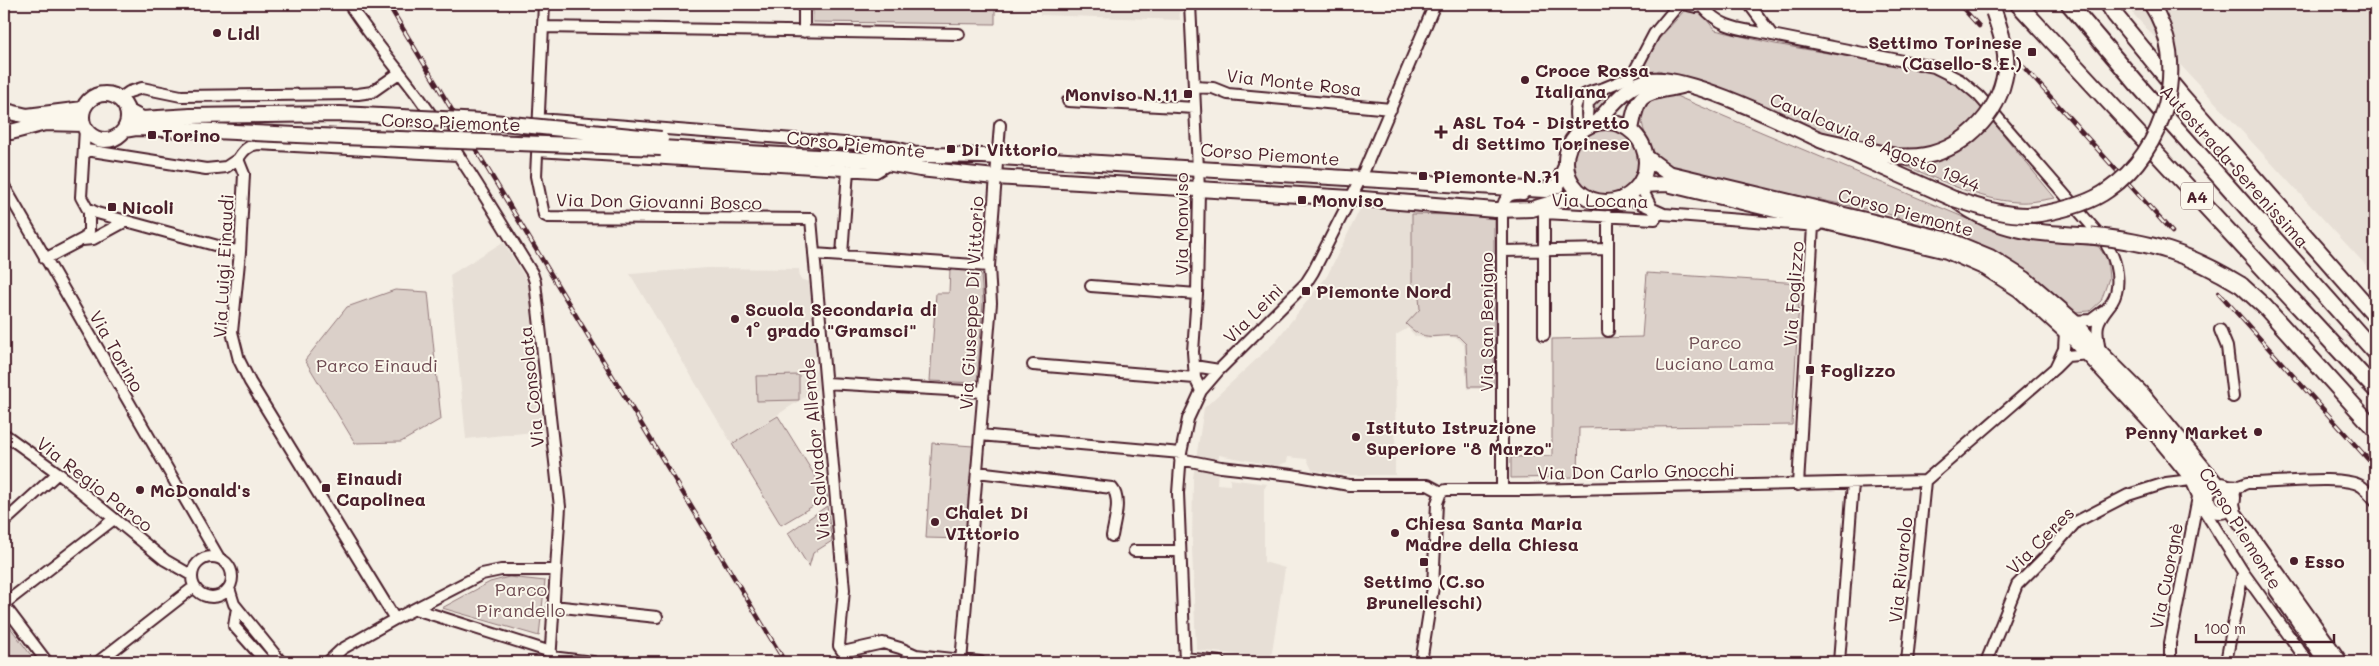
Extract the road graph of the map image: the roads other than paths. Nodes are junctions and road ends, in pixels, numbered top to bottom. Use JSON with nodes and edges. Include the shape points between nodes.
{"nodes":[{"id":1,"x":350,"y":4,"type":"edge"},
{"id":2,"x":544,"y":4,"type":"edge"},
{"id":3,"x":804,"y":4,"type":"edge"},
{"id":4,"x":1190,"y":4,"type":"edge"},
{"id":5,"x":1435,"y":4,"type":"edge"},
{"id":6,"x":1681,"y":4,"type":"edge"},
{"id":7,"x":1749,"y":4,"type":"edge"},
{"id":8,"x":2018,"y":4,"type":"edge"},
{"id":9,"x":2069,"y":4,"type":"edge"},
{"id":10,"x":2108,"y":4,"type":"edge"},
{"id":11,"x":2151,"y":4,"type":"edge"},
{"id":12,"x":1703,"y":5,"type":"edge"},
{"id":13,"x":1992,"y":8,"type":"edge"},
{"id":14,"x":543,"y":27,"type":"junction"},
{"id":15,"x":804,"y":32,"type":"junction"},
{"id":16,"x":959,"y":34,"type":"dead end"},
{"id":17,"x":1772,"y":35,"type":"junction"},
{"id":18,"x":399,"y":73,"type":"junction"},
{"id":19,"x":1687,"y":85,"type":"junction"},
{"id":20,"x":1194,"y":87,"type":"junction"},
{"id":21,"x":1604,"y":88,"type":"junction"},
{"id":22,"x":119,"y":99,"type":"junction"},
{"id":23,"x":1068,"y":101,"type":"dead end"},
{"id":24,"x":1195,"y":108,"type":"junction"},
{"id":25,"x":7,"y":109,"type":"edge"},
{"id":26,"x":83,"y":109,"type":"junction"},
{"id":27,"x":1391,"y":109,"type":"junction"},
{"id":28,"x":127,"y":111,"type":"junction"},
{"id":29,"x":539,"y":119,"type":"junction"},
{"id":30,"x":191,"y":123,"type":"junction"},
{"id":31,"x":1594,"y":124,"type":"junction"},
{"id":32,"x":1000,"y":125,"type":"dead end"},
{"id":33,"x":84,"y":126,"type":"junction"},
{"id":34,"x":124,"y":130,"type":"junction"},
{"id":35,"x":1631,"y":130,"type":"junction"},
{"id":36,"x":1576,"y":135,"type":"junction"},
{"id":37,"x":8,"y":137,"type":"edge"},
{"id":38,"x":1821,"y":140,"type":"junction"},
{"id":39,"x":661,"y":144,"type":"junction"},
{"id":40,"x":86,"y":150,"type":"junction"},
{"id":41,"x":537,"y":151,"type":"junction"},
{"id":42,"x":458,"y":155,"type":"junction"},
{"id":43,"x":927,"y":155,"type":"junction"},
{"id":44,"x":996,"y":157,"type":"junction"},
{"id":45,"x":1646,"y":157,"type":"junction"},
{"id":46,"x":238,"y":159,"type":"junction"},
{"id":47,"x":889,"y":164,"type":"junction"},
{"id":48,"x":1566,"y":166,"type":"junction"},
{"id":49,"x":1197,"y":168,"type":"junction"},
{"id":50,"x":848,"y":170,"type":"junction"},
{"id":51,"x":995,"y":177,"type":"junction"},
{"id":52,"x":1362,"y":178,"type":"junction"},
{"id":53,"x":1640,"y":185,"type":"junction"},
{"id":54,"x":4,"y":186,"type":"edge"},
{"id":55,"x":1199,"y":190,"type":"junction"},
{"id":56,"x":1545,"y":190,"type":"junction"},
{"id":57,"x":1582,"y":194,"type":"junction"},
{"id":58,"x":1626,"y":197,"type":"junction"},
{"id":59,"x":1351,"y":198,"type":"junction"},
{"id":60,"x":1954,"y":199,"type":"junction"},
{"id":61,"x":89,"y":210,"type":"junction"},
{"id":62,"x":1502,"y":210,"type":"junction"},
{"id":63,"x":1655,"y":210,"type":"junction"},
{"id":64,"x":1608,"y":216,"type":"junction"},
{"id":65,"x":811,"y":219,"type":"joint"},
{"id":66,"x":126,"y":221,"type":"junction"},
{"id":67,"x":1842,"y":224,"type":"junction"},
{"id":68,"x":1814,"y":226,"type":"junction"},
{"id":69,"x":2097,"y":232,"type":"dead end"},
{"id":70,"x":82,"y":240,"type":"junction"},
{"id":71,"x":2107,"y":246,"type":"dead end"},
{"id":72,"x":1608,"y":249,"type":"junction"},
{"id":73,"x":1544,"y":250,"type":"junction"},
{"id":74,"x":1502,"y":251,"type":"junction"},
{"id":75,"x":240,"y":252,"type":"junction"},
{"id":76,"x":814,"y":254,"type":"junction"},
{"id":77,"x":842,"y":255,"type":"junction"},
{"id":78,"x":45,"y":259,"type":"junction"},
{"id":79,"x":989,"y":266,"type":"junction"},
{"id":80,"x":1091,"y":286,"type":"dead end"},
{"id":81,"x":1197,"y":294,"type":"junction"},
{"id":82,"x":2106,"y":309,"type":"junction"},
{"id":83,"x":2375,"y":315,"type":"edge"},
{"id":84,"x":2070,"y":326,"type":"junction"},
{"id":85,"x":1608,"y":330,"type":"dead end"},
{"id":86,"x":2220,"y":330,"type":"dead end"},
{"id":87,"x":1544,"y":335,"type":"dead end"},
{"id":88,"x":2375,"y":352,"type":"edge"},
{"id":89,"x":2095,"y":353,"type":"junction"},
{"id":90,"x":1033,"y":365,"type":"dead end"},
{"id":91,"x":1194,"y":366,"type":"junction"},
{"id":92,"x":2055,"y":368,"type":"junction"},
{"id":93,"x":1219,"y":370,"type":"junction"},
{"id":94,"x":1195,"y":378,"type":"junction"},
{"id":95,"x":826,"y":383,"type":"junction"},
{"id":96,"x":2375,"y":389,"type":"edge"},
{"id":97,"x":1201,"y":391,"type":"junction"},
{"id":98,"x":984,"y":392,"type":"junction"},
{"id":99,"x":2233,"y":397,"type":"dead end"},
{"id":100,"x":2145,"y":414,"type":"junction"},
{"id":101,"x":2375,"y":429,"type":"edge"},
{"id":102,"x":4,"y":434,"type":"edge"},
{"id":103,"x":980,"y":434,"type":"junction"},
{"id":104,"x":1181,"y":456,"type":"junction"},
{"id":105,"x":977,"y":472,"type":"junction"},
{"id":106,"x":58,"y":474,"type":"junction"},
{"id":107,"x":2191,"y":480,"type":"junction"},
{"id":108,"x":1925,"y":481,"type":"junction"},
{"id":109,"x":1853,"y":483,"type":"junction"},
{"id":110,"x":1798,"y":485,"type":"junction"},
{"id":111,"x":1502,"y":490,"type":"junction"},
{"id":112,"x":1441,"y":492,"type":"junction"},
{"id":113,"x":2222,"y":494,"type":"junction"},
{"id":114,"x":2375,"y":500,"type":"edge"},
{"id":115,"x":114,"y":519,"type":"junction"},
{"id":116,"x":4,"y":522,"type":"edge"},
{"id":117,"x":202,"y":533,"type":"junction"},
{"id":118,"x":1112,"y":536,"type":"dead end"},
{"id":119,"x":1134,"y":551,"type":"dead end"},
{"id":120,"x":1179,"y":551,"type":"junction"},
{"id":121,"x":219,"y":558,"type":"junction"},
{"id":122,"x":196,"y":567,"type":"junction"},
{"id":123,"x":556,"y":570,"type":"junction"},
{"id":124,"x":2243,"y":572,"type":"junction"},
{"id":125,"x":194,"y":587,"type":"junction"},
{"id":126,"x":229,"y":588,"type":"junction"},
{"id":127,"x":220,"y":596,"type":"junction"},
{"id":128,"x":4,"y":605,"type":"edge"},
{"id":129,"x":236,"y":606,"type":"junction"},
{"id":130,"x":554,"y":606,"type":"junction"},
{"id":131,"x":415,"y":609,"type":"junction"},
{"id":132,"x":657,"y":616,"type":"dead end"},
{"id":133,"x":395,"y":619,"type":"junction"},
{"id":134,"x":2288,"y":635,"type":"junction"},
{"id":135,"x":550,"y":657,"type":"edge"},
{"id":136,"x":1185,"y":660,"type":"edge"},
{"id":137,"x":280,"y":661,"type":"edge"},
{"id":138,"x":961,"y":661,"type":"edge"},
{"id":139,"x":47,"y":662,"type":"edge"},
{"id":140,"x":98,"y":662,"type":"edge"},
{"id":141,"x":328,"y":662,"type":"edge"},
{"id":142,"x":593,"y":662,"type":"edge"},
{"id":143,"x":980,"y":662,"type":"edge"},
{"id":144,"x":1220,"y":662,"type":"edge"},
{"id":145,"x":1421,"y":662,"type":"edge"},
{"id":146,"x":1839,"y":662,"type":"edge"},
{"id":147,"x":1907,"y":662,"type":"edge"},
{"id":148,"x":1986,"y":662,"type":"edge"},
{"id":149,"x":2170,"y":662,"type":"edge"},
{"id":150,"x":2226,"y":662,"type":"edge"},
{"id":151,"x":2308,"y":662,"type":"edge"},
{"id":152,"x":2315,"y":662,"type":"edge"},
{"id":153,"x":2327,"y":662,"type":"edge"},
{"id":154,"x":2340,"y":662,"type":"edge"}],
"edges":[{"from":1,"to":18,"type":"street","name":"Via Consolata"},
{"from":2,"to":14,"type":"street","name":"Via Don Giovanni Bosco"},
{"from":3,"to":15,"type":"street"},
{"from":4,"to":20,"type":"street","name":"Via Monviso"},
{"from":5,"to":27,"type":"street","name":"Via Leinì"},
{"from":6,"to":12,"type":"street","via":[[1690,7]]},
{"from":6,"to":21,"type":"street","via":[[1654,34],[1628,78]]},
{"from":7,"to":17,"type":"street"},
{"from":8,"to":96,"type":"highway","number":"A4"},
{"from":9,"to":88,"type":"highway","name":"Autostrada Serenissima","number":"A4"},
{"from":10,"to":83,"type":"highway","via":[[2181,95]]},
{"from":11,"to":60,"type":"main road","name":"Cavalcavia 8 Agosto 1944","bridge":true,"via":[[2169,55],[2168,98],[2160,126],[2151,142],[2123,178],[2090,200],[2038,214],[1989,211]]},
{"from":12,"to":17,"type":"street","via":[[1714,20],[1723,24]]},
{"from":13,"to":38,"type":"highway","bridge":true,"via":[[2006,56],[2004,79],[1991,112],[1959,142],[1939,153],[1898,157]]},
{"from":14,"to":15,"type":"street"},
{"from":14,"to":29,"type":"street","name":"Via Don Giovanni Bosco"},
{"from":15,"to":16,"type":"street"},
{"from":17,"to":69,"type":"street","via":[[1934,67],[1960,80],[1979,96]]},
{"from":18,"to":22,"type":"street","via":[[372,92],[358,94],[181,96],[142,88]]},
{"from":18,"to":42,"type":"street","name":"Via Consolata"},
{"from":19,"to":31,"type":"main road","name":"Cavalcavia 8 Agosto 1944","via":[[1664,80],[1641,82],[1619,95]]},
{"from":19,"to":35,"type":"main road","via":[[1642,97],[1636,104]]},
{"from":19,"to":38,"type":"main road","name":"Cavalcavia 8 Agosto 1944","via":[[1742,104]]},
{"from":20,"to":24,"type":"street","name":"Via Monviso"},
{"from":20,"to":27,"type":"street","name":"Via Monte Rosa","via":[[1213,88],[1228,94]]},
{"from":21,"to":31,"type":"street","via":[[1588,103],[1587,117]]},
{"from":21,"to":36,"type":"street","via":[[1582,94],[1577,100],[1574,108]]},
{"from":22,"to":26,"type":"main road","via":[[109,94],[98,95],[90,99]]},
{"from":22,"to":28,"type":"main road"},
{"from":23,"to":24,"type":"street"},
{"from":24,"to":49,"type":"street","name":"Via Monviso"},
{"from":25,"to":26,"type":"main road","via":[[27,116]]},
{"from":25,"to":37,"type":"main road","via":[[13,120]]},
{"from":26,"to":33,"type":"main road"},
{"from":27,"to":52,"type":"street","name":"Via Leinì"},
{"from":28,"to":30,"type":"main road","name":"Corso Piemonte","via":[[142,118]]},
{"from":28,"to":34,"type":"main road"},
{"from":29,"to":41,"type":"street","name":"Via Don Giovanni Bosco"},
{"from":29,"to":43,"type":"street","name":"Corso Piemonte","via":[[895,147]]},
{"from":30,"to":34,"type":"main road","name":"Corso Piemonte"},
{"from":30,"to":39,"type":"main road","name":"Corso Piemonte","bridge":true,"via":[[341,138]]},
{"from":30,"to":39,"type":"main road","name":"Corso Piemonte","bridge":true,"via":[[340,114],[483,121]]},
{"from":31,"to":35,"type":"main road","via":[[1608,122]]},
{"from":31,"to":36,"type":"main road"},
{"from":32,"to":44,"type":"street","name":"Via Giuseppe Di Vittorio"},
{"from":33,"to":34,"type":"main road","via":[[94,136],[104,139],[113,138]]},
{"from":33,"to":37,"type":"main road","via":[[45,124]]},
{"from":33,"to":40,"type":"street"},
{"from":35,"to":45,"type":"main road","via":[[1644,147]]},
{"from":36,"to":48,"type":"main road","via":[[1570,144]]},
{"from":38,"to":60,"type":"main road","name":"Cavalcavia 8 Agosto 1944"},
{"from":39,"to":43,"type":"main road","name":"Corso Piemonte"},
{"from":39,"to":47,"type":"main road","name":"Corso Piemonte"},
{"from":40,"to":46,"type":"street","via":[[206,169],[226,167]]},
{"from":40,"to":61,"type":"street","via":[[81,197]]},
{"from":41,"to":50,"type":"street"},
{"from":41,"to":65,"type":"street","name":"Via Don Giovanni Bosco","via":[[538,193],[541,209],[548,217]]},
{"from":42,"to":46,"type":"street","via":[[258,144],[243,151]]},
{"from":42,"to":123,"type":"street","name":"Via Consolata","via":[[483,191],[535,282],[560,507]]},
{"from":43,"to":44,"type":"main road","name":"Corso Piemonte"},
{"from":44,"to":49,"type":"main road","name":"Corso Piemonte"},
{"from":44,"to":51,"type":"street","name":"Via Giuseppe Di Vittorio"},
{"from":45,"to":53,"type":"main road"},
{"from":45,"to":84,"type":"main road","name":"Corso Piemonte","via":[[1668,173],[1948,240],[1990,256],[2025,279]]},
{"from":46,"to":75,"type":"street","name":"Via Luigi Einaudi","via":[[244,174]]},
{"from":47,"to":50,"type":"street","via":[[876,172]]},
{"from":47,"to":51,"type":"main road","name":"Corso Piemonte"},
{"from":48,"to":56,"type":"main road","via":[[1557,186]]},
{"from":48,"to":57,"type":"main road","via":[[1568,177]]},
{"from":49,"to":52,"type":"main road","name":"Corso Piemonte"},
{"from":49,"to":55,"type":"street","name":"Via Monviso"},
{"from":50,"to":77,"type":"street"},
{"from":51,"to":55,"type":"main road","name":"Corso Piemonte"},
{"from":51,"to":79,"type":"street","name":"Via Giuseppe Di Vittorio"},
{"from":52,"to":56,"type":"main road","name":"Corso Piemonte"},
{"from":52,"to":59,"type":"street","name":"Via Leinì"},
{"from":53,"to":58,"type":"main road"},
{"from":53,"to":63,"type":"street"},
{"from":53,"to":67,"type":"main road","name":"Corso Piemonte","via":[[1667,184]]},
{"from":54,"to":78,"type":"street","name":"Via Torino"},
{"from":55,"to":59,"type":"main road","name":"Corso Piemonte"},
{"from":55,"to":81,"type":"street","name":"Via Monviso"},
{"from":56,"to":62,"type":"street","via":[[1536,195],[1509,195]]},
{"from":57,"to":58,"type":"main road","via":[[1604,203]]},
{"from":57,"to":62,"type":"main road","name":"Corso Piemonte","via":[[1532,209]]},
{"from":58,"to":63,"type":"street"},
{"from":59,"to":62,"type":"main road","name":"Corso Piemonte"},
{"from":59,"to":93,"type":"street","name":"Via Leinì","via":[[1306,284]]},
{"from":60,"to":101,"type":"highway","bridge":true,"via":[[1975,215],[2005,227],[2127,240],[2156,246],[2204,264],[2241,285],[2265,307]]},
{"from":61,"to":66,"type":"street"},
{"from":61,"to":70,"type":"street","via":[[89,231]]},
{"from":62,"to":74,"type":"street","name":"Via San Benigno"},
{"from":63,"to":64,"type":"street","name":"Via Locana","via":[[1655,219]]},
{"from":63,"to":68,"type":"street","via":[[1671,215]]},
{"from":64,"to":72,"type":"street"},
{"from":64,"to":73,"type":"street","name":"Via Locana","via":[[1544,213]]},
{"from":65,"to":76,"type":"street","name":"Via Salvador Allende"},
{"from":66,"to":70,"type":"street","via":[[93,239]]},
{"from":66,"to":75,"type":"street"},
{"from":67,"to":68,"type":"street"},
{"from":67,"to":84,"type":"main road","name":"Corso Piemonte","via":[[1947,251],[1986,268]]},
{"from":68,"to":110,"type":"street","name":"Via Foglizzo"},
{"from":70,"to":78,"type":"street"},
{"from":71,"to":82,"type":"street","via":[[2112,252],[2118,278],[2114,300]]},
{"from":72,"to":73,"type":"street"},
{"from":72,"to":85,"type":"street"},
{"from":73,"to":74,"type":"street"},
{"from":73,"to":87,"type":"street","name":"Via Locana"},
{"from":74,"to":111,"type":"street","name":"Via San Benigno"},
{"from":75,"to":133,"type":"street","name":"Via Luigi Einaudi","via":[[232,332],[239,360]]},
{"from":76,"to":77,"type":"street"},
{"from":76,"to":95,"type":"street","name":"Via Salvador Allende"},
{"from":77,"to":79,"type":"street"},
{"from":78,"to":117,"type":"street","name":"Via Torino"},
{"from":79,"to":98,"type":"street","name":"Via Giuseppe Di Vittorio","via":[[991,303]]},
{"from":80,"to":81,"type":"street","name":"Via Monviso"},
{"from":81,"to":91,"type":"street","name":"Via Monviso"},
{"from":82,"to":84,"type":"street","via":[[2091,320]]},
{"from":82,"to":89,"type":"street","via":[[2098,325]]},
{"from":84,"to":89,"type":"main road","name":"Corso Piemonte"},
{"from":84,"to":92,"type":"street"},
{"from":86,"to":99,"type":"street","via":[[2227,347]]},
{"from":89,"to":92,"type":"street","via":[[2068,356]]},
{"from":89,"to":100,"type":"main road","name":"Corso Piemonte"},
{"from":89,"to":113,"type":"main road","name":"Corso Piemonte","via":[[2143,395]]},
{"from":90,"to":94,"type":"street"},
{"from":91,"to":93,"type":"street"},
{"from":91,"to":94,"type":"street","name":"Via Monviso"},
{"from":92,"to":108,"type":"street"},
{"from":93,"to":97,"type":"street","name":"Via Leinì"},
{"from":94,"to":97,"type":"street","name":"Via Monviso"},
{"from":95,"to":98,"type":"street"},
{"from":95,"to":138,"type":"street","name":"Via Salvador Allende","via":[[844,590],[839,646],[843,652],[883,643],[916,656]]},
{"from":97,"to":104,"type":"street","name":"Via Leinì","via":[[1188,418]]},
{"from":98,"to":103,"type":"street","name":"Via Giuseppe Di Vittorio"},
{"from":100,"to":107,"type":"street","name":"Corso Piemonte","via":[[2152,432]]},
{"from":100,"to":113,"type":"main road","name":"Corso Piemonte","via":[[2195,470]]},
{"from":102,"to":106,"type":"street","name":"Via Regio Parco"},
{"from":103,"to":104,"type":"street","name":"Via Don Carlo Gnocchi"},
{"from":103,"to":105,"type":"street","name":"Via Giuseppe Di Vittorio"},
{"from":104,"to":112,"type":"street","name":"Via Don Carlo Gnocchi","via":[[1221,467],[1349,485],[1428,485]]},
{"from":104,"to":120,"type":"street","name":"Via Leinì"},
{"from":105,"to":118,"type":"street","via":[[1112,488],[1117,500]]},
{"from":105,"to":138,"type":"street","name":"Via Giuseppe Di Vittorio"},
{"from":106,"to":115,"type":"street","name":"Via Regio Parco"},
{"from":106,"to":116,"type":"street"},
{"from":107,"to":113,"type":"street","name":"Corso Piemonte"},
{"from":107,"to":148,"type":"street","name":"Via Ceres","via":[[2166,483],[2128,495],[2076,522],[2017,585]]},
{"from":108,"to":109,"type":"street","name":"Via Don Carlo Gnocchi"},
{"from":108,"to":147,"type":"street","name":"Via Rivarolo"},
{"from":109,"to":110,"type":"street","name":"Via Don Carlo Gnocchi"},
{"from":109,"to":146,"type":"street"},
{"from":110,"to":111,"type":"street","name":"Via Don Carlo Gnocchi"},
{"from":111,"to":112,"type":"street","name":"Via Don Carlo Gnocchi"},
{"from":112,"to":145,"type":"street","via":[[1437,503],[1433,587]]},
{"from":113,"to":114,"type":"street","name":"Corso Piemonte","via":[[2247,483],[2333,481],[2361,486]]},
{"from":113,"to":124,"type":"street","name":"Corso Piemonte"},
{"from":113,"to":149,"type":"street","name":"Via Cuorgnè","via":[[2170,643]]},
{"from":113,"to":153,"type":"main road","name":"Corso Piemonte"},
{"from":113,"to":154,"type":"main road","name":"Corso Piemonte"},
{"from":115,"to":122,"type":"street","name":"Via Regio Parco","via":[[165,560]]},
{"from":115,"to":128,"type":"street"},
{"from":117,"to":121,"type":"street","name":"Via Torino"},
{"from":117,"to":122,"type":"street","via":[[204,550]]},
{"from":119,"to":120,"type":"street"},
{"from":120,"to":136,"type":"street","name":"Via Leinì"},
{"from":121,"to":122,"type":"street","via":[[207,557]]},
{"from":121,"to":126,"type":"street","via":[[231,572]]},
{"from":122,"to":125,"type":"street"},
{"from":123,"to":130,"type":"street","name":"Via Consolata"},
{"from":123,"to":131,"type":"street","via":[[501,570],[482,574]]},
{"from":124,"to":134,"type":"street","name":"Corso Piemonte"},
{"from":124,"to":150,"type":"street"},
{"from":125,"to":127,"type":"street","via":[[206,597]]},
{"from":125,"to":140,"type":"street"},
{"from":126,"to":127,"type":"street"},
{"from":126,"to":129,"type":"street"},
{"from":127,"to":129,"type":"street"},
{"from":128,"to":139,"type":"street"},
{"from":129,"to":137,"type":"street","via":[[234,626],[265,661]]},
{"from":130,"to":132,"type":"street"},
{"from":130,"to":135,"type":"street","name":"Via Consolata"},
{"from":131,"to":133,"type":"street"},
{"from":131,"to":135,"type":"street"},
{"from":133,"to":141,"type":"street","via":[[342,649]]},
{"from":134,"to":151,"type":"street","name":"Corso Piemonte"},
{"from":134,"to":152,"type":"street"},
{"from":135,"to":142,"type":"street"},
{"from":136,"to":144,"type":"street"},
{"from":138,"to":143,"type":"street"}]}
